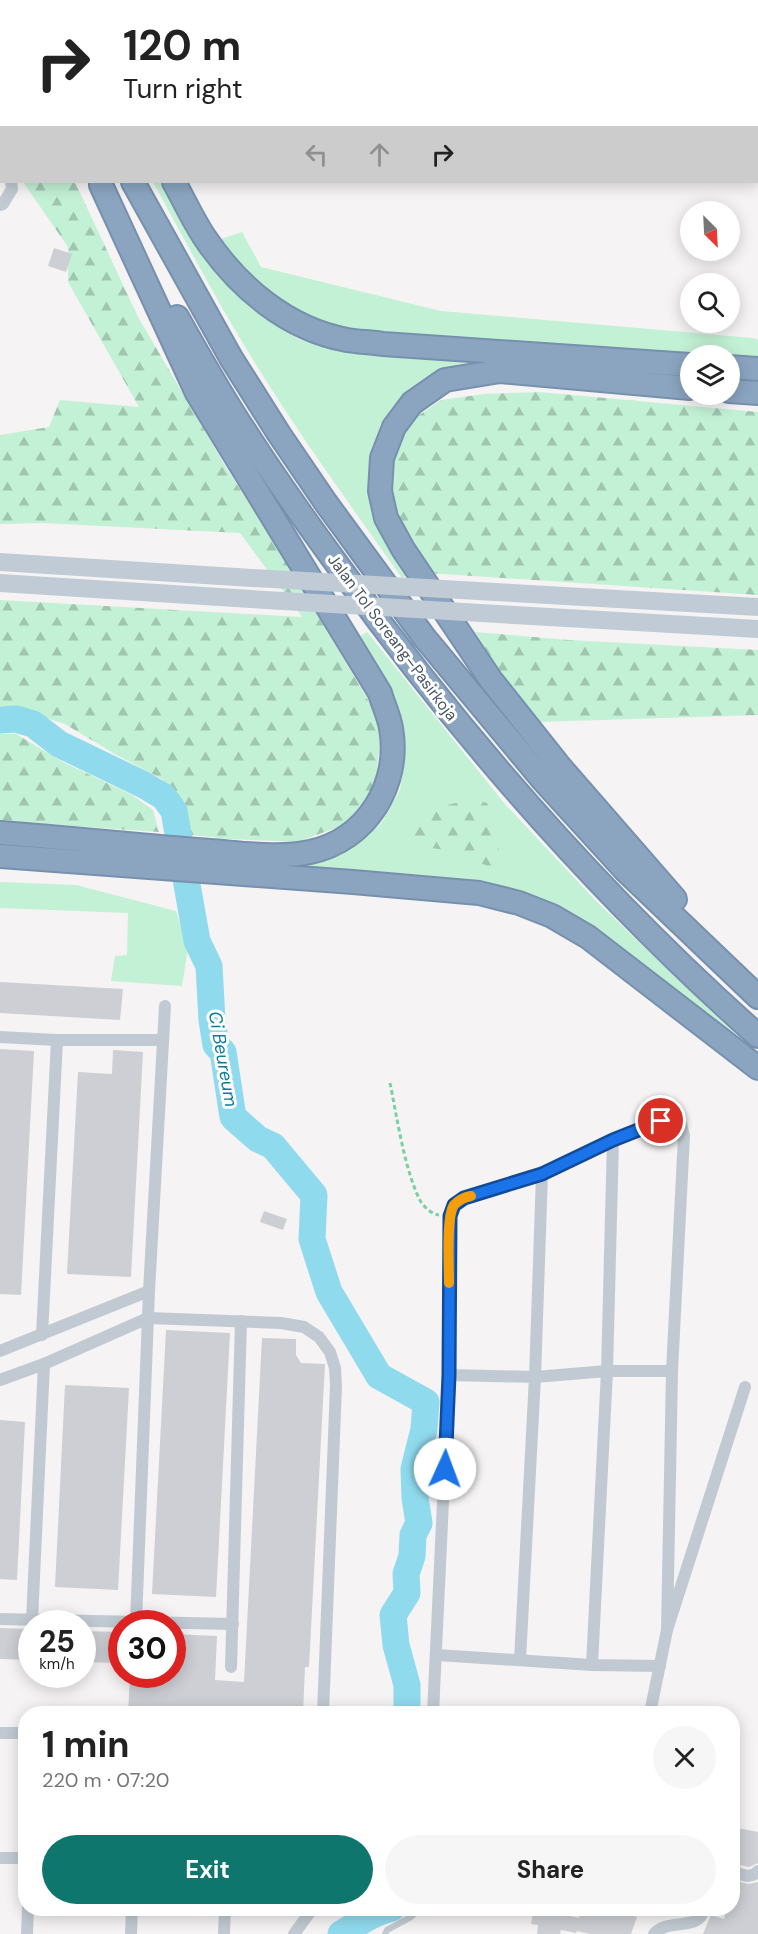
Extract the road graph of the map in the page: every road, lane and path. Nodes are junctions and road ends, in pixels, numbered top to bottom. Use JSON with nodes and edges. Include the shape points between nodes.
{"nodes":[{"id":1,"x":11,"y":183,"type":"edge"},
{"id":2,"x":101,"y":183,"type":"edge"},
{"id":3,"x":134,"y":183,"type":"edge"},
{"id":4,"x":175,"y":183,"type":"edge"},
{"id":5,"x":0,"y":205,"type":"edge"},
{"id":6,"x":680,"y":364,"type":"edge"},
{"id":7,"x":740,"y":368,"type":"edge"},
{"id":8,"x":758,"y":369,"type":"edge"},
{"id":9,"x":680,"y":387,"type":"edge"},
{"id":10,"x":740,"y":392,"type":"edge"},
{"id":11,"x":758,"y":393,"type":"edge"},
{"id":12,"x":0,"y":562,"type":"edge"},
{"id":13,"x":0,"y":583,"type":"edge"},
{"id":14,"x":758,"y":607,"type":"edge"},
{"id":15,"x":758,"y":629,"type":"edge"},
{"id":16,"x":0,"y":833,"type":"edge"},
{"id":17,"x":0,"y":856,"type":"edge"},
{"id":18,"x":148,"y":857,"type":"junction"},
{"id":19,"x":230,"y":863,"type":"junction"},
{"id":20,"x":758,"y":996,"type":"edge"},
{"id":21,"x":165,"y":1006,"type":"dead end"},
{"id":22,"x":758,"y":1036,"type":"edge"},
{"id":23,"x":0,"y":1037,"type":"edge"},
{"id":24,"x":57,"y":1040,"type":"junction"},
{"id":25,"x":162,"y":1040,"type":"junction"},
{"id":26,"x":758,"y":1068,"type":"edge"},
{"id":27,"x":390,"y":1083,"type":"dead end"},
{"id":28,"x":613,"y":1140,"type":"junction"},
{"id":29,"x":542,"y":1174,"type":"junction"},
{"id":30,"x":450,"y":1216,"type":"junction"},
{"id":31,"x":149,"y":1291,"type":"junction"},
{"id":32,"x":148,"y":1318,"type":"junction"},
{"id":33,"x":241,"y":1321,"type":"junction"},
{"id":34,"x":42,"y":1335,"type":"junction"},
{"id":35,"x":0,"y":1351,"type":"edge"},
{"id":36,"x":44,"y":1364,"type":"junction"},
{"id":37,"x":607,"y":1371,"type":"junction"},
{"id":38,"x":672,"y":1371,"type":"junction"},
{"id":39,"x":449,"y":1375,"type":"junction"},
{"id":40,"x":535,"y":1377,"type":"junction"},
{"id":41,"x":0,"y":1380,"type":"edge"},
{"id":42,"x":745,"y":1387,"type":"dead end"},
{"id":43,"x":32,"y":1610,"type":"edge"},
{"id":44,"x":136,"y":1610,"type":"edge"},
{"id":45,"x":0,"y":1619,"type":"edge"},
{"id":46,"x":18,"y":1620,"type":"edge"},
{"id":47,"x":186,"y":1623,"type":"edge"},
{"id":48,"x":233,"y":1624,"type":"junction"},
{"id":49,"x":667,"y":1630,"type":"junction"},
{"id":50,"x":437,"y":1655,"type":"junction"},
{"id":51,"x":520,"y":1660,"type":"junction"},
{"id":52,"x":592,"y":1665,"type":"junction"},
{"id":53,"x":660,"y":1666,"type":"junction"},
{"id":54,"x":231,"y":1667,"type":"dead end"},
{"id":55,"x":323,"y":1706,"type":"edge"},
{"id":56,"x":433,"y":1706,"type":"edge"},
{"id":57,"x":651,"y":1706,"type":"edge"},
{"id":58,"x":0,"y":1733,"type":"edge"},
{"id":59,"x":18,"y":1734,"type":"edge"},
{"id":60,"x":0,"y":1858,"type":"edge"},
{"id":61,"x":18,"y":1858,"type":"edge"},
{"id":62,"x":758,"y":1870,"type":"edge"},
{"id":63,"x":740,"y":1873,"type":"edge"},
{"id":64,"x":27,"y":1916,"type":"edge"},
{"id":65,"x":132,"y":1916,"type":"edge"},
{"id":66,"x":225,"y":1916,"type":"edge"},
{"id":67,"x":307,"y":1916,"type":"edge"},
{"id":68,"x":412,"y":1916,"type":"edge"},
{"id":69,"x":701,"y":1916,"type":"edge"},
{"id":70,"x":27,"y":1934,"type":"edge"},
{"id":71,"x":131,"y":1934,"type":"edge"},
{"id":72,"x":224,"y":1934,"type":"edge"},
{"id":73,"x":294,"y":1934,"type":"edge"},
{"id":74,"x":385,"y":1934,"type":"edge"},
{"id":75,"x":654,"y":1934,"type":"edge"}],
"edges":[{"from":1,"to":5,"type":"street","via":[[12,189]]},
{"from":2,"to":19,"type":"highway","via":[[197,393],[367,669],[391,727],[393,761],[384,793],[366,822],[342,840],[310,852]]},
{"from":2,"to":22,"type":"highway","name":"Jalan Tol Soreang–Pasirkoja","via":[[246,434],[395,645],[571,853],[646,931]]},
{"from":3,"to":20,"type":"highway","name":"Jalan Tol Soreang–Pasirkoja","via":[[279,434],[424,637],[542,779],[625,870]]},
{"from":4,"to":6,"type":"highway","via":[[205,238],[244,286],[268,306],[315,331],[346,340],[383,344]]},
{"from":7,"to":8,"type":"highway"},
{"from":9,"to":20,"type":"highway","via":[[500,371],[445,380],[412,403],[394,427],[382,458],[380,491],[386,518],[403,549],[491,680],[561,768]]},
{"from":10,"to":11,"type":"highway"},
{"from":12,"to":14,"type":"main road","bridge":true},
{"from":13,"to":15,"type":"main road","bridge":true},
{"from":16,"to":18,"type":"highway"},
{"from":17,"to":18,"type":"highway"},
{"from":18,"to":19,"type":"highway"},
{"from":19,"to":26,"type":"highway","via":[[353,882],[479,893],[519,903],[552,916],[588,938]]},
{"from":21,"to":25,"type":"street"},
{"from":23,"to":24,"type":"street"},
{"from":24,"to":25,"type":"street"},
{"from":24,"to":34,"type":"street"},
{"from":25,"to":31,"type":"street"},
{"from":27,"to":30,"type":"path","via":[[409,1170],[421,1203],[433,1215]]},
{"from":28,"to":29,"type":"street"},
{"from":28,"to":37,"type":"street"},
{"from":28,"to":38,"type":"street","via":[[661,1121],[681,1124],[684,1136]]},
{"from":29,"to":30,"type":"street","via":[[464,1198],[454,1205]]},
{"from":29,"to":40,"type":"street"},
{"from":30,"to":39,"type":"street"},
{"from":31,"to":32,"type":"street"},
{"from":31,"to":34,"type":"street"},
{"from":32,"to":33,"type":"street"},
{"from":32,"to":36,"type":"street"},
{"from":32,"to":44,"type":"street"},
{"from":33,"to":48,"type":"street"},
{"from":33,"to":55,"type":"street","via":[[304,1327],[319,1337],[335,1368]]},
{"from":34,"to":35,"type":"street"},
{"from":36,"to":41,"type":"street"},
{"from":36,"to":43,"type":"street"},
{"from":37,"to":38,"type":"street"},
{"from":37,"to":40,"type":"street"},
{"from":37,"to":52,"type":"street"},
{"from":38,"to":49,"type":"street"},
{"from":39,"to":40,"type":"street"},
{"from":39,"to":50,"type":"street"},
{"from":40,"to":51,"type":"street"},
{"from":42,"to":49,"type":"street"},
{"from":45,"to":46,"type":"street"},
{"from":47,"to":48,"type":"street"},
{"from":48,"to":54,"type":"street"},
{"from":49,"to":53,"type":"street"},
{"from":50,"to":51,"type":"street"},
{"from":50,"to":56,"type":"street"},
{"from":51,"to":52,"type":"street"},
{"from":52,"to":53,"type":"street"},
{"from":53,"to":57,"type":"street"},
{"from":58,"to":59,"type":"street"},
{"from":60,"to":61,"type":"street"},
{"from":62,"to":63,"type":"street","via":[[755,1875]]},
{"from":64,"to":70,"type":"street"},
{"from":65,"to":71,"type":"street"},
{"from":66,"to":72,"type":"street"},
{"from":67,"to":73,"type":"street"},
{"from":68,"to":74,"type":"lane"},
{"from":69,"to":75,"type":"street","via":[[696,1922],[666,1926]]}]}
